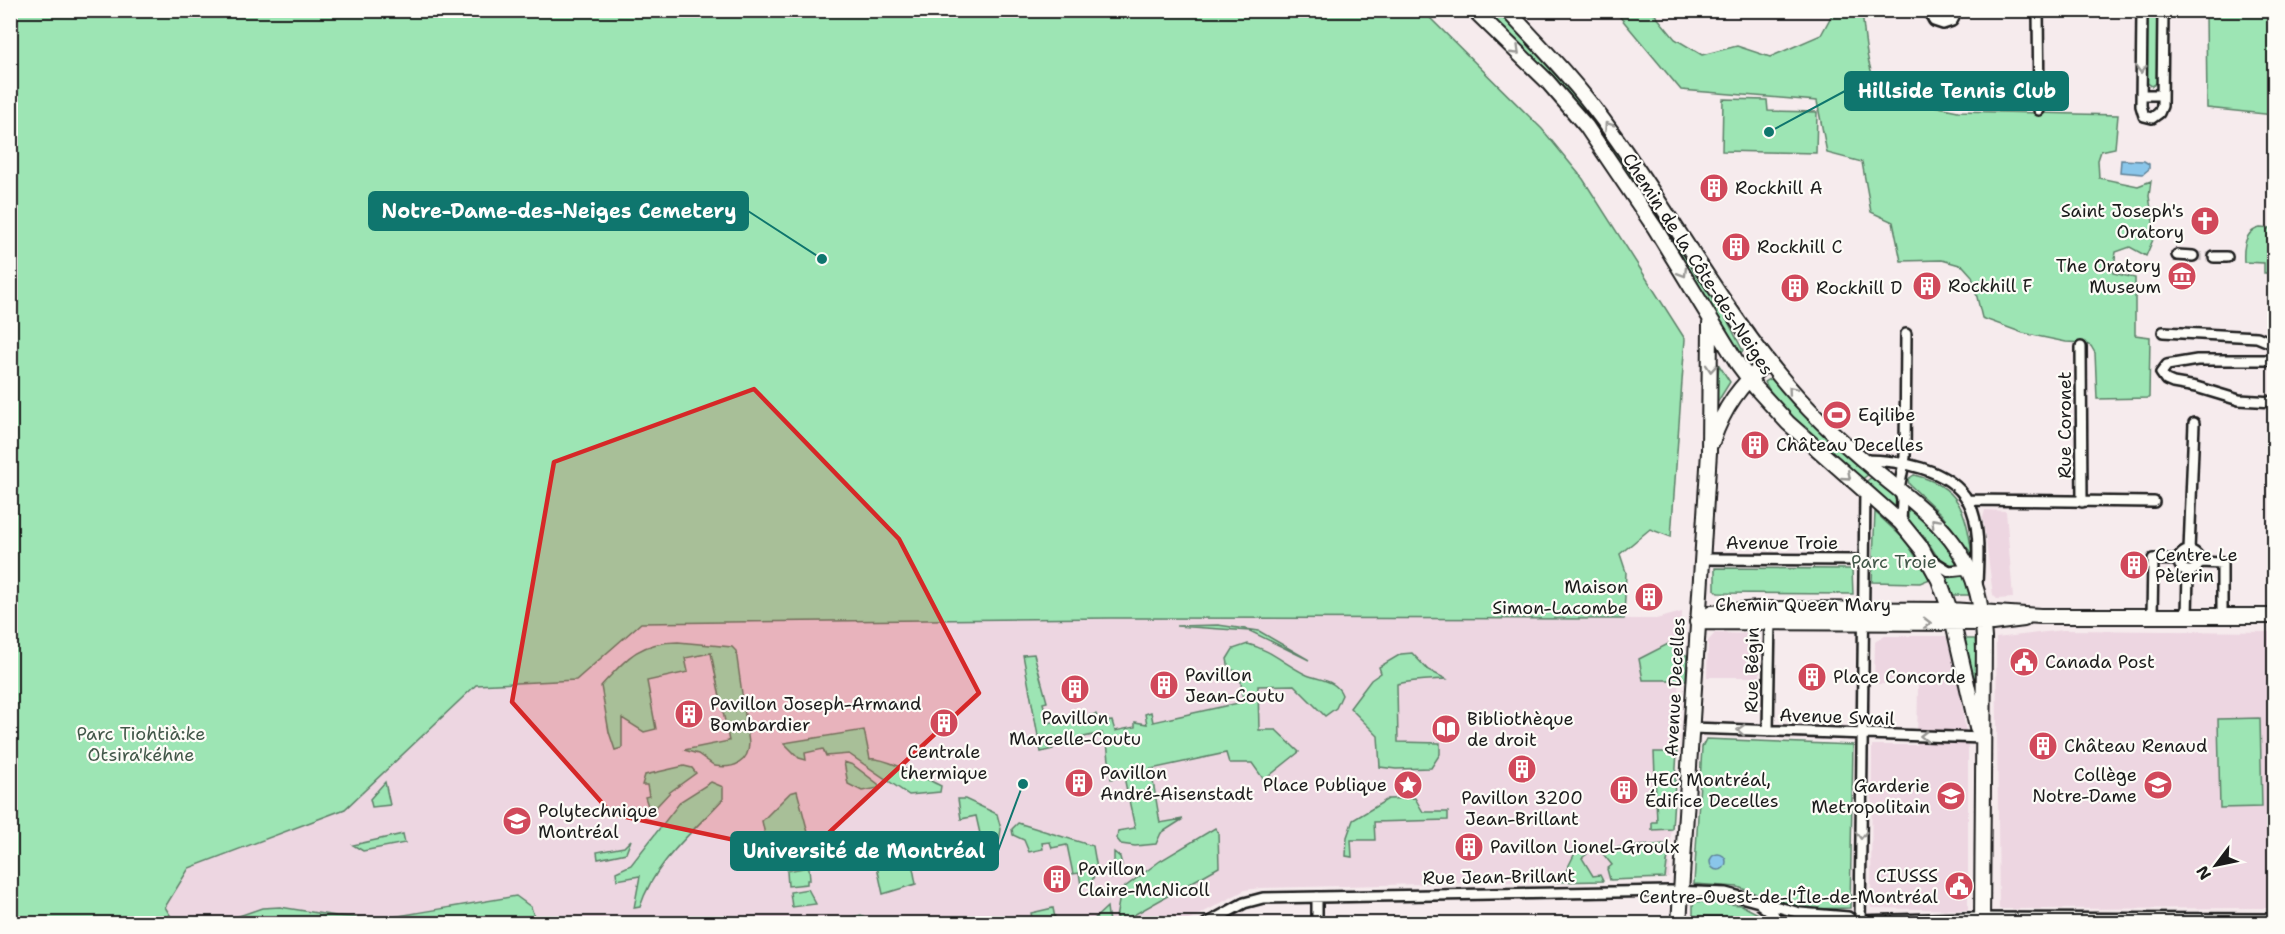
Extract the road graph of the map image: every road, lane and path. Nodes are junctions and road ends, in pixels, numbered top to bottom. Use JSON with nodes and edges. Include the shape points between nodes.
{"nodes":[{"id":1,"x":1474,"y":10,"type":"edge"},
{"id":2,"x":1507,"y":10,"type":"edge"},
{"id":3,"x":1928,"y":10,"type":"edge"},
{"id":4,"x":1958,"y":10,"type":"edge"},
{"id":5,"x":2038,"y":10,"type":"edge"},
{"id":6,"x":2142,"y":10,"type":"edge"},
{"id":7,"x":2163,"y":10,"type":"edge"},
{"id":8,"x":2141,"y":95,"type":"junction"},
{"id":9,"x":2162,"y":95,"type":"junction"},
{"id":10,"x":2039,"y":110,"type":"dead end"},
{"id":11,"x":2177,"y":255,"type":"dead end"},
{"id":12,"x":2193,"y":256,"type":"tunnel mouth"},
{"id":13,"x":2214,"y":257,"type":"tunnel mouth"},
{"id":14,"x":2227,"y":257,"type":"dead end"},
{"id":15,"x":1709,"y":317,"type":"junction"},
{"id":16,"x":2163,"y":332,"type":"dead end"},
{"id":17,"x":1906,"y":334,"type":"dead end"},
{"id":18,"x":2274,"y":344,"type":"edge"},
{"id":19,"x":2081,"y":347,"type":"dead end"},
{"id":20,"x":2274,"y":360,"type":"edge"},
{"id":21,"x":1768,"y":361,"type":"junction"},
{"id":22,"x":1748,"y":378,"type":"junction"},
{"id":23,"x":2274,"y":402,"type":"edge"},
{"id":24,"x":2194,"y":423,"type":"dead end"},
{"id":25,"x":1709,"y":453,"type":"junction"},
{"id":26,"x":1863,"y":460,"type":"junction"},
{"id":27,"x":1904,"y":465,"type":"junction"},
{"id":28,"x":1899,"y":489,"type":"junction"},
{"id":29,"x":1865,"y":491,"type":"junction"},
{"id":30,"x":1967,"y":500,"type":"junction"},
{"id":31,"x":2082,"y":502,"type":"junction"},
{"id":32,"x":2154,"y":502,"type":"dead end"},
{"id":33,"x":1900,"y":523,"type":"junction"},
{"id":34,"x":2189,"y":551,"type":"junction"},
{"id":35,"x":1926,"y":555,"type":"junction"},
{"id":36,"x":1701,"y":559,"type":"junction"},
{"id":37,"x":1864,"y":560,"type":"junction"},
{"id":38,"x":2179,"y":560,"type":"junction"},
{"id":39,"x":2200,"y":562,"type":"junction"},
{"id":40,"x":1969,"y":569,"type":"junction"},
{"id":41,"x":2188,"y":572,"type":"junction"},
{"id":42,"x":1977,"y":589,"type":"junction"},
{"id":43,"x":1770,"y":609,"type":"junction"},
{"id":44,"x":1864,"y":615,"type":"junction"},
{"id":45,"x":1952,"y":616,"type":"junction"},
{"id":46,"x":2152,"y":616,"type":"junction"},
{"id":47,"x":2187,"y":616,"type":"junction"},
{"id":48,"x":2222,"y":616,"type":"junction"},
{"id":49,"x":2274,"y":616,"type":"edge"},
{"id":50,"x":1983,"y":617,"type":"junction"},
{"id":51,"x":1697,"y":622,"type":"junction"},
{"id":52,"x":1769,"y":623,"type":"junction"},
{"id":53,"x":1691,"y":729,"type":"junction"},
{"id":54,"x":1768,"y":731,"type":"junction"},
{"id":55,"x":1862,"y":735,"type":"junction"},
{"id":56,"x":1983,"y":738,"type":"junction"},
{"id":57,"x":1681,"y":891,"type":"junction"},
{"id":58,"x":1317,"y":897,"type":"junction"},
{"id":59,"x":1757,"y":902,"type":"junction"},
{"id":60,"x":2274,"y":919,"type":"edge"},
{"id":61,"x":1982,"y":921,"type":"edge"},
{"id":62,"x":1855,"y":922,"type":"edge"},
{"id":63,"x":1206,"y":924,"type":"edge"},
{"id":64,"x":1317,"y":924,"type":"edge"},
{"id":65,"x":1679,"y":924,"type":"edge"},
{"id":66,"x":1696,"y":924,"type":"edge"},
{"id":67,"x":1741,"y":924,"type":"edge"},
{"id":68,"x":1777,"y":924,"type":"edge"}],
"edges":[{"from":1,"to":15,"type":"main road","name":"Chemin de la Côte-des-Neiges","one_way":true,"via":[[1547,81],[1586,126],[1662,238]]},
{"from":21,"to":2,"type":"main road","name":"Chemin de la Côte-des-Neiges","one_way":true,"via":[[1732,314],[1601,117]]},
{"from":3,"to":4,"type":"street","via":[[1934,21],[1942,24],[1952,21]]},
{"from":5,"to":10,"type":"street"},
{"from":6,"to":8,"type":"street","one_way":true},
{"from":7,"to":9,"type":"street"},
{"from":8,"to":9,"type":"street"},
{"from":8,"to":9,"type":"street","via":[[2144,116],[2152,118],[2159,113]]},
{"from":11,"to":12,"type":"street"},
{"from":13,"to":14,"type":"street"},
{"from":15,"to":22,"type":"main road","name":"Chemin de la Côte-des-Neiges"},
{"from":15,"to":25,"type":"main road","name":"Avenue Decelles","one_way":true},
{"from":16,"to":18,"type":"street","via":[[2257,337]]},
{"from":17,"to":27,"type":"street"},
{"from":19,"to":31,"type":"street","name":"Rue Coronet"},
{"from":20,"to":23,"type":"street","via":[[2197,360],[2167,365],[2161,373],[2173,383],[2239,400]]},
{"from":21,"to":22,"type":"main road","name":"Avenue Decelles"},
{"from":26,"to":21,"type":"main road","name":"Chemin de la Côte-des-Neiges","one_way":true,"via":[[1806,406]]},
{"from":22,"to":25,"type":"main road","name":"Avenue Decelles","via":[[1725,408]]},
{"from":22,"to":29,"type":"main road","name":"Chemin de la Côte-des-Neiges","one_way":true,"via":[[1788,423]]},
{"from":24,"to":34,"type":"street"},
{"from":25,"to":36,"type":"main road","name":"Avenue Decelles"},
{"from":26,"to":27,"type":"street"},
{"from":26,"to":28,"type":"main road","name":"Chemin de la Côte-des-Neiges"},
{"from":27,"to":28,"type":"street"},
{"from":27,"to":30,"type":"street","via":[[1941,477]]},
{"from":28,"to":33,"type":"street"},
{"from":40,"to":28,"type":"main road","name":"Chemin de la Côte-des-Neiges","one_way":true,"via":[[1936,522]]},
{"from":29,"to":33,"type":"main road","name":"Chemin de la Côte-des-Neiges"},
{"from":29,"to":37,"type":"street"},
{"from":30,"to":31,"type":"street"},
{"from":30,"to":42,"type":"street","name":"Chemin de la Côte-des-Neiges","via":[[1978,554]]},
{"from":31,"to":32,"type":"street"},
{"from":33,"to":35,"type":"main road","name":"Chemin de la Côte-des-Neiges"},
{"from":34,"to":38,"type":"street"},
{"from":34,"to":39,"type":"street"},
{"from":35,"to":40,"type":"street","name":"Chemin de la Côte-des-Neiges","via":[[1947,571]]},
{"from":35,"to":45,"type":"main road","name":"Chemin de la Côte-des-Neiges","via":[[1940,580]]},
{"from":36,"to":37,"type":"street","name":"Avenue Troie"},
{"from":36,"to":51,"type":"main road","name":"Avenue Decelles"},
{"from":37,"to":44,"type":"street"},
{"from":38,"to":41,"type":"street"},
{"from":38,"to":46,"type":"street","via":[[2153,559]]},
{"from":39,"to":41,"type":"street"},
{"from":39,"to":48,"type":"street","via":[[2222,563]]},
{"from":40,"to":42,"type":"main road","name":"Chemin de la Côte-des-Neiges"},
{"from":41,"to":47,"type":"street"},
{"from":42,"to":50,"type":"main road","name":"Chemin de la Côte-des-Neiges"},
{"from":43,"to":44,"type":"main road","name":"Chemin Queen Mary"},
{"from":43,"to":51,"type":"main road","name":"Chemin Queen Mary","via":[[1712,613]]},
{"from":43,"to":52,"type":"street","name":"Rue Bégin"},
{"from":44,"to":45,"type":"main road","name":"Chemin Queen Mary"},
{"from":44,"to":52,"type":"main road","name":"Chemin Queen Mary"},
{"from":44,"to":55,"type":"street"},
{"from":45,"to":50,"type":"main road","name":"Chemin Queen Mary"},
{"from":45,"to":56,"type":"main road","name":"Chemin de la Côte-des-Neiges","via":[[1977,728]]},
{"from":46,"to":47,"type":"main road","name":"Chemin Queen Mary"},
{"from":46,"to":50,"type":"main road","name":"Chemin Queen Mary"},
{"from":47,"to":48,"type":"main road","name":"Chemin Queen Mary"},
{"from":48,"to":49,"type":"main road","name":"Chemin Queen Mary"},
{"from":50,"to":56,"type":"main road","name":"Chemin de la Côte-des-Neiges"},
{"from":51,"to":52,"type":"main road","name":"Chemin Queen Mary"},
{"from":51,"to":53,"type":"main road","name":"Avenue Decelles"},
{"from":52,"to":54,"type":"street","name":"Rue Bégin"},
{"from":54,"to":53,"type":"street","name":"Avenue Swail","one_way":true},
{"from":53,"to":57,"type":"main road","name":"Avenue Decelles"},
{"from":54,"to":55,"type":"street","name":"Avenue Swail"},
{"from":56,"to":55,"type":"street","name":"Avenue Swail","one_way":true},
{"from":55,"to":62,"type":"street","one_way":true},
{"from":56,"to":61,"type":"main road","name":"Chemin de la Côte-des-Neiges"},
{"from":57,"to":58,"type":"street","name":"Rue Jean-Brillant"},
{"from":57,"to":59,"type":"street","name":"Rue Jean-Brillant","via":[[1726,893]]},
{"from":57,"to":65,"type":"main road","name":"Avenue Decelles"},
{"from":58,"to":63,"type":"street","name":"Rue Jean-Brillant","via":[[1252,899]]},
{"from":58,"to":64,"type":"street"},
{"from":59,"to":62,"type":"street","name":"Rue Jean-Brillant","via":[[1800,913],[1848,917]]},
{"from":59,"to":68,"type":"street","via":[[1774,915]]},
{"from":60,"to":61,"type":"street"},
{"from":61,"to":62,"type":"street"},
{"from":66,"to":67,"type":"street"}]}
